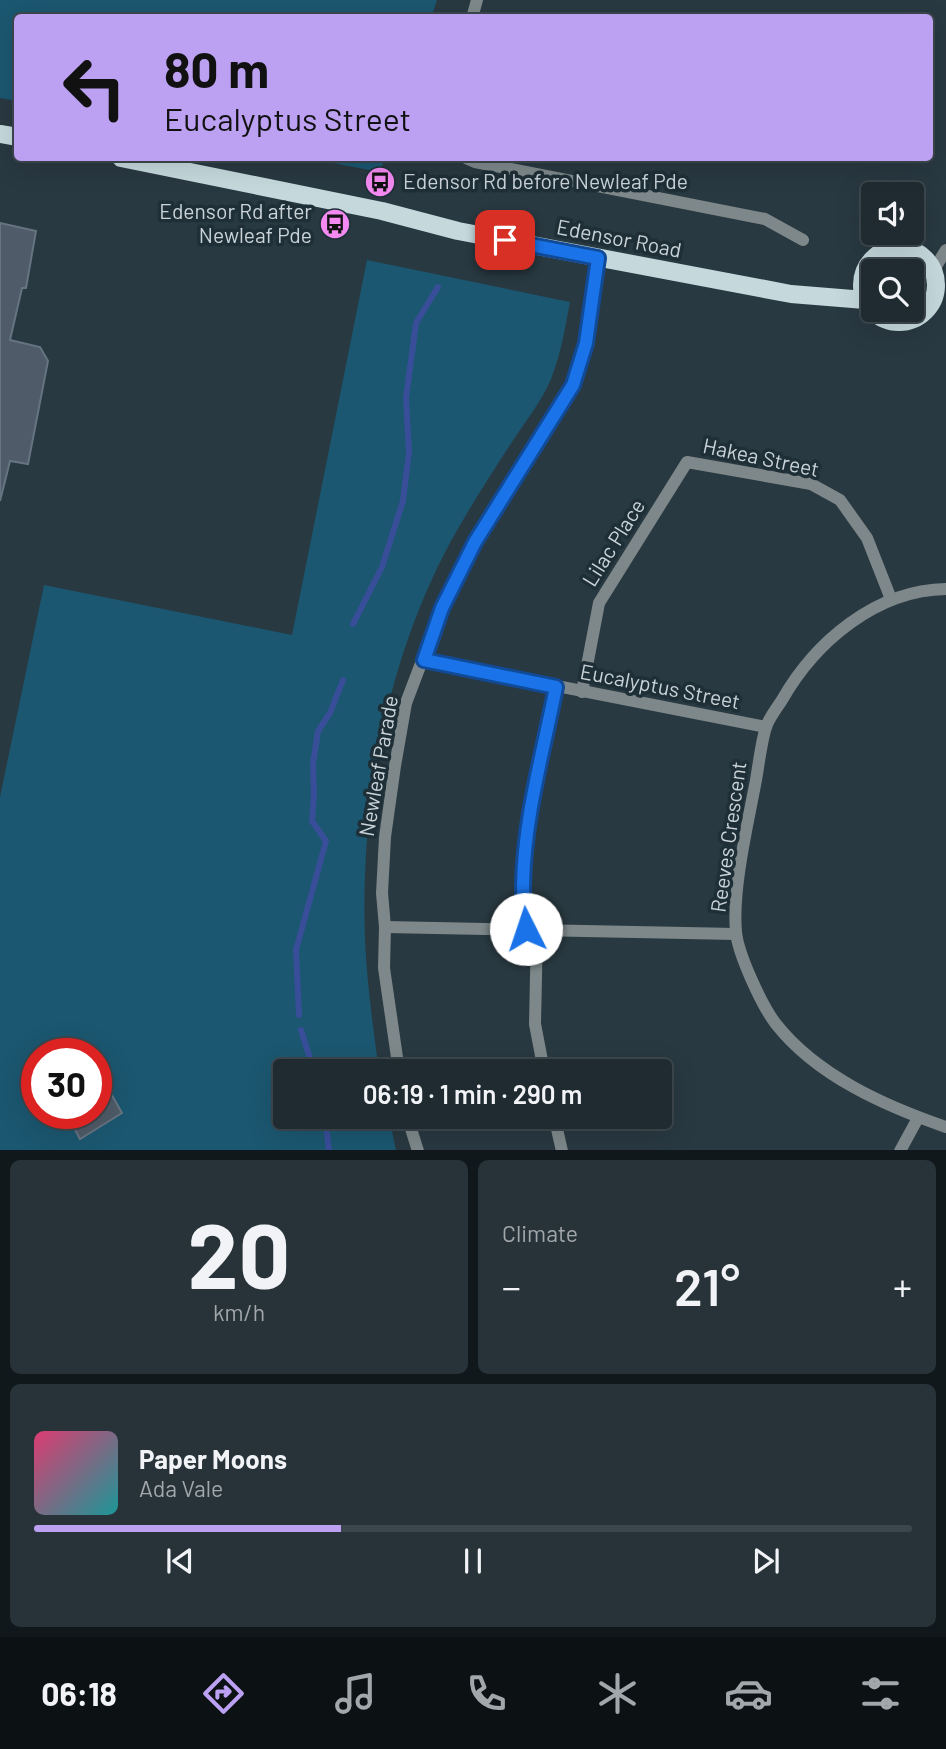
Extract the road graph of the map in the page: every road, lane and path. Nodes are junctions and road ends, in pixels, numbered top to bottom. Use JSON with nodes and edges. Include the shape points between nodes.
{"nodes":[{"id":1,"x":136,"y":161,"type":"edge"},
{"id":2,"x":473,"y":161,"type":"edge"},
{"id":3,"x":803,"y":240,"type":"dead end"},
{"id":4,"x":946,"y":250,"type":"edge"},
{"id":5,"x":598,"y":258,"type":"junction"},
{"id":6,"x":873,"y":259,"type":"edge"},
{"id":7,"x":933,"y":271,"type":"junction"},
{"id":8,"x":861,"y":300,"type":"edge"},
{"id":9,"x":940,"y":304,"type":"edge"},
{"id":10,"x":924,"y":312,"type":"edge"},
{"id":11,"x":687,"y":462,"type":"joint"},
{"id":12,"x":946,"y":589,"type":"edge"},
{"id":13,"x":891,"y":599,"type":"junction"},
{"id":14,"x":424,"y":660,"type":"junction"},
{"id":15,"x":556,"y":687,"type":"junction"},
{"id":16,"x":582,"y":692,"type":"junction"},
{"id":17,"x":766,"y":727,"type":"junction"},
{"id":18,"x":385,"y":927,"type":"junction"},
{"id":19,"x":532,"y":929,"type":"junction"},
{"id":20,"x":736,"y":933,"type":"junction"},
{"id":21,"x":397,"y":1059,"type":"edge"},
{"id":22,"x":542,"y":1059,"type":"edge"},
{"id":23,"x":918,"y":1118,"type":"junction"},
{"id":24,"x":946,"y":1127,"type":"edge"},
{"id":25,"x":411,"y":1129,"type":"edge"},
{"id":26,"x":557,"y":1129,"type":"edge"},
{"id":27,"x":418,"y":1150,"type":"edge"},
{"id":28,"x":562,"y":1150,"type":"edge"},
{"id":29,"x":900,"y":1150,"type":"edge"}],
"edges":[{"from":1,"to":5,"type":"main road","name":"Edensor Road"},
{"from":2,"to":3,"type":"street","via":[[765,219]]},
{"from":4,"to":7,"type":"street"},
{"from":5,"to":8,"type":"main road","name":"Edensor Road","via":[[791,294]]},
{"from":5,"to":14,"type":"street","name":"Newleaf Parade","via":[[586,343],[573,385],[475,542],[442,608]]},
{"from":6,"to":7,"type":"main road","via":[[890,249],[904,248],[916,252]]},
{"from":7,"to":9,"type":"main road"},
{"from":9,"to":10,"type":"main road"},
{"from":11,"to":13,"type":"street","name":"Hakea Street","via":[[811,484],[839,500],[867,538]]},
{"from":11,"to":16,"type":"street","name":"Lilac Place","via":[[599,603]]},
{"from":12,"to":13,"type":"street","name":"Reeves Crescent"},
{"from":13,"to":17,"type":"street","name":"Reeves Crescent","via":[[830,639],[793,680]]},
{"from":14,"to":15,"type":"street","name":"Eucalyptus Street"},
{"from":14,"to":18,"type":"street","name":"Newleaf Parade","via":[[406,703],[395,766],[382,893]]},
{"from":15,"to":16,"type":"street","name":"Eucalyptus Street"},
{"from":15,"to":19,"type":"street","via":[[528,826],[523,887]]},
{"from":16,"to":17,"type":"street","name":"Eucalyptus Street"},
{"from":17,"to":20,"type":"street","name":"Reeves Crescent","via":[[737,893]]},
{"from":18,"to":19,"type":"street"},
{"from":18,"to":21,"type":"street","name":"Newleaf Parade","via":[[384,968]]},
{"from":19,"to":20,"type":"street"},
{"from":19,"to":22,"type":"street","via":[[534,1014]]},
{"from":20,"to":23,"type":"street","name":"Reeves Crescent","via":[[741,955],[775,1022],[802,1052],[833,1075]]},
{"from":23,"to":24,"type":"street","name":"Reeves Crescent"},
{"from":23,"to":29,"type":"street"},
{"from":25,"to":27,"type":"street"},
{"from":26,"to":28,"type":"street"}]}
